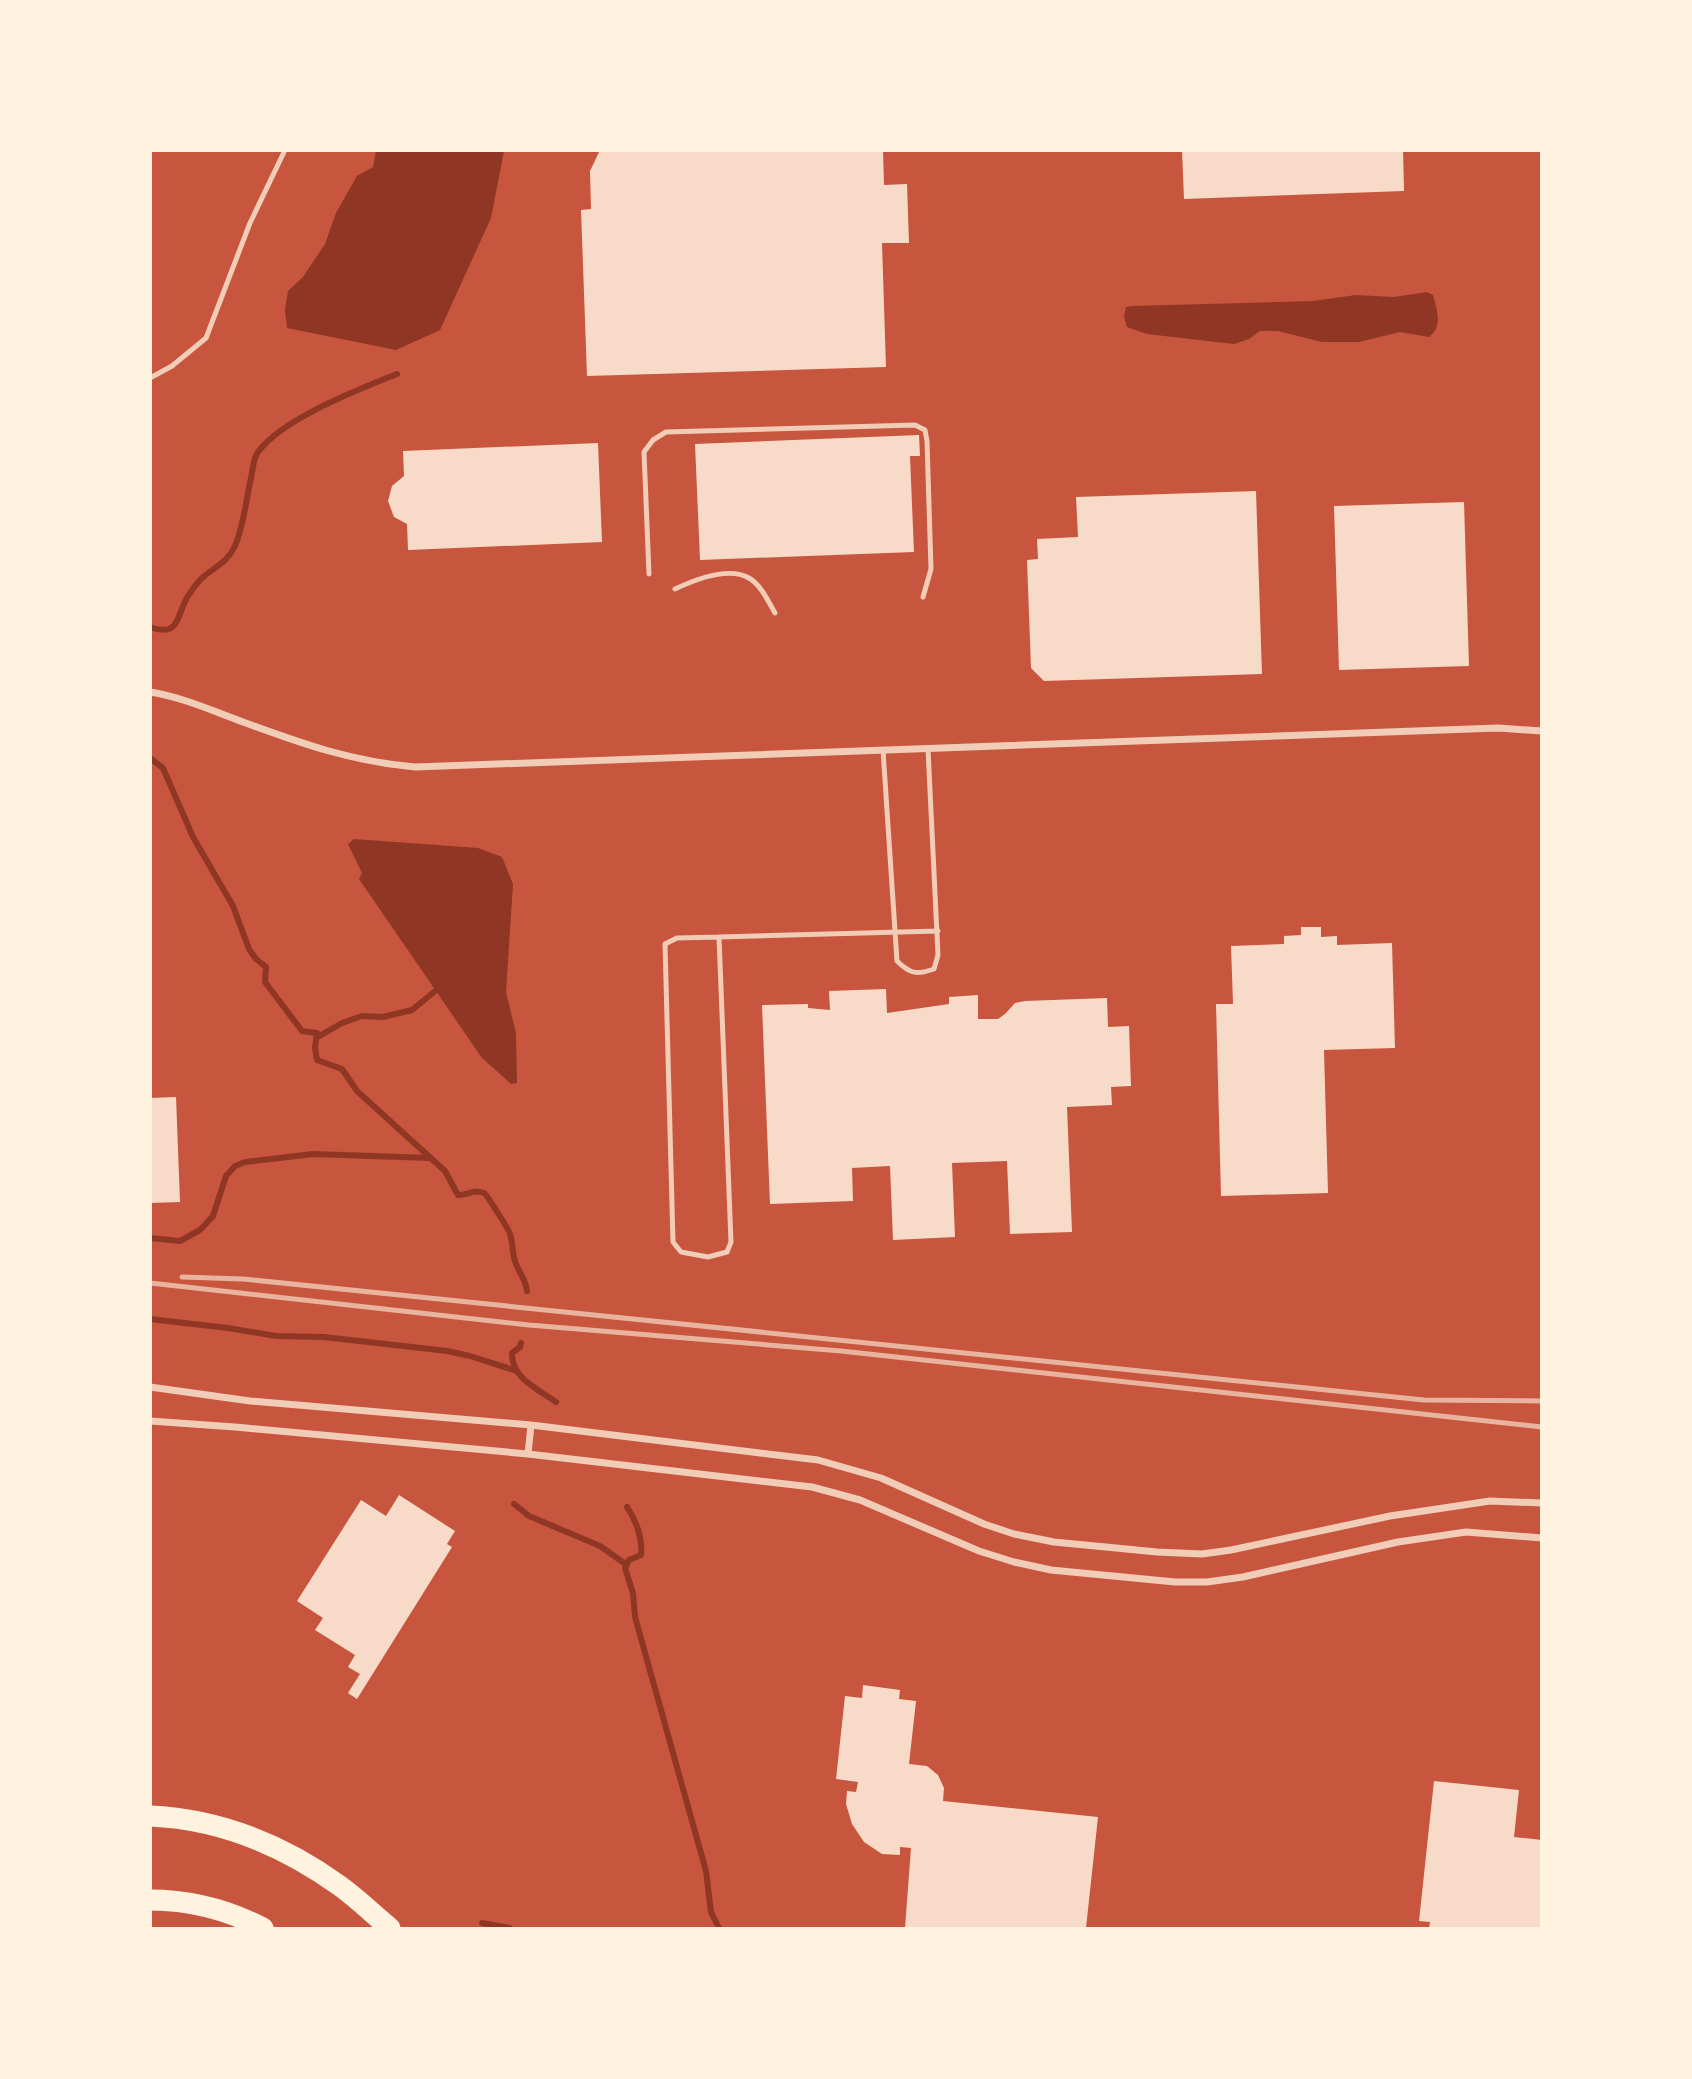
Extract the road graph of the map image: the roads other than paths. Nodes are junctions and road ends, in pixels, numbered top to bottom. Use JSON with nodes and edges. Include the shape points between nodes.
{"nodes":[{"id":1,"x":285,"y":150,"type":"edge"},
{"id":2,"x":150,"y":378,"type":"edge"},
{"id":3,"x":649,"y":574,"type":"dead end"},
{"id":4,"x":675,"y":589,"type":"dead end"},
{"id":5,"x":923,"y":597,"type":"dead end"},
{"id":6,"x":775,"y":613,"type":"dead end"},
{"id":7,"x":150,"y":692,"type":"edge"},
{"id":8,"x":1542,"y":731,"type":"edge"},
{"id":9,"x":928,"y":749,"type":"junction"},
{"id":10,"x":883,"y":750,"type":"junction"},
{"id":11,"x":895,"y":932,"type":"junction"},
{"id":12,"x":938,"y":932,"type":"junction"},
{"id":13,"x":719,"y":937,"type":"junction"},
{"id":14,"x":150,"y":1387,"type":"edge"},
{"id":15,"x":150,"y":1422,"type":"edge"},
{"id":16,"x":531,"y":1425,"type":"junction"},
{"id":17,"x":528,"y":1454,"type":"junction"},
{"id":18,"x":1542,"y":1503,"type":"edge"},
{"id":19,"x":1542,"y":1538,"type":"edge"},
{"id":20,"x":150,"y":1816,"type":"edge"},
{"id":21,"x":150,"y":1900,"type":"edge"},
{"id":22,"x":263,"y":1928,"type":"edge"},
{"id":23,"x":390,"y":1928,"type":"edge"}],
"edges":[{"from":1,"to":2,"type":"lane","via":[[250,223],[206,338]]},
{"from":3,"to":5,"type":"lane","via":[[644,452],[666,432],[915,425],[925,430],[927,441],[931,569]]},
{"from":4,"to":6,"type":"lane","via":[[705,576],[748,577]]},
{"from":7,"to":10,"type":"street","via":[[343,757],[415,767]]},
{"from":8,"to":9,"type":"street","via":[[1498,728]]},
{"from":9,"to":10,"type":"street"},
{"from":9,"to":12,"type":"lane"},
{"from":10,"to":11,"type":"lane"},
{"from":11,"to":12,"type":"lane"},
{"from":11,"to":12,"type":"lane","via":[[897,961],[908,972],[920,974],[934,969]]},
{"from":11,"to":13,"type":"lane"},
{"from":13,"to":13,"type":"lane","via":[[732,1242],[727,1252],[708,1257],[681,1252],[673,1242],[665,944],[677,937]]},
{"from":14,"to":16,"type":"street","via":[[250,1401]]},
{"from":15,"to":17,"type":"street"},
{"from":16,"to":17,"type":"street"},
{"from":16,"to":18,"type":"street","via":[[818,1460],[881,1478],[1014,1534],[1157,1552],[1231,1550],[1390,1516],[1490,1501]]},
{"from":17,"to":19,"type":"street","via":[[812,1487],[860,1500],[1014,1563],[1175,1582],[1243,1577],[1398,1542],[1466,1532]]},
{"from":20,"to":23,"type":"highway","via":[[221,1826],[264,1842],[341,1887]]},
{"from":21,"to":22,"type":"highway","via":[[201,1905]]}]}
